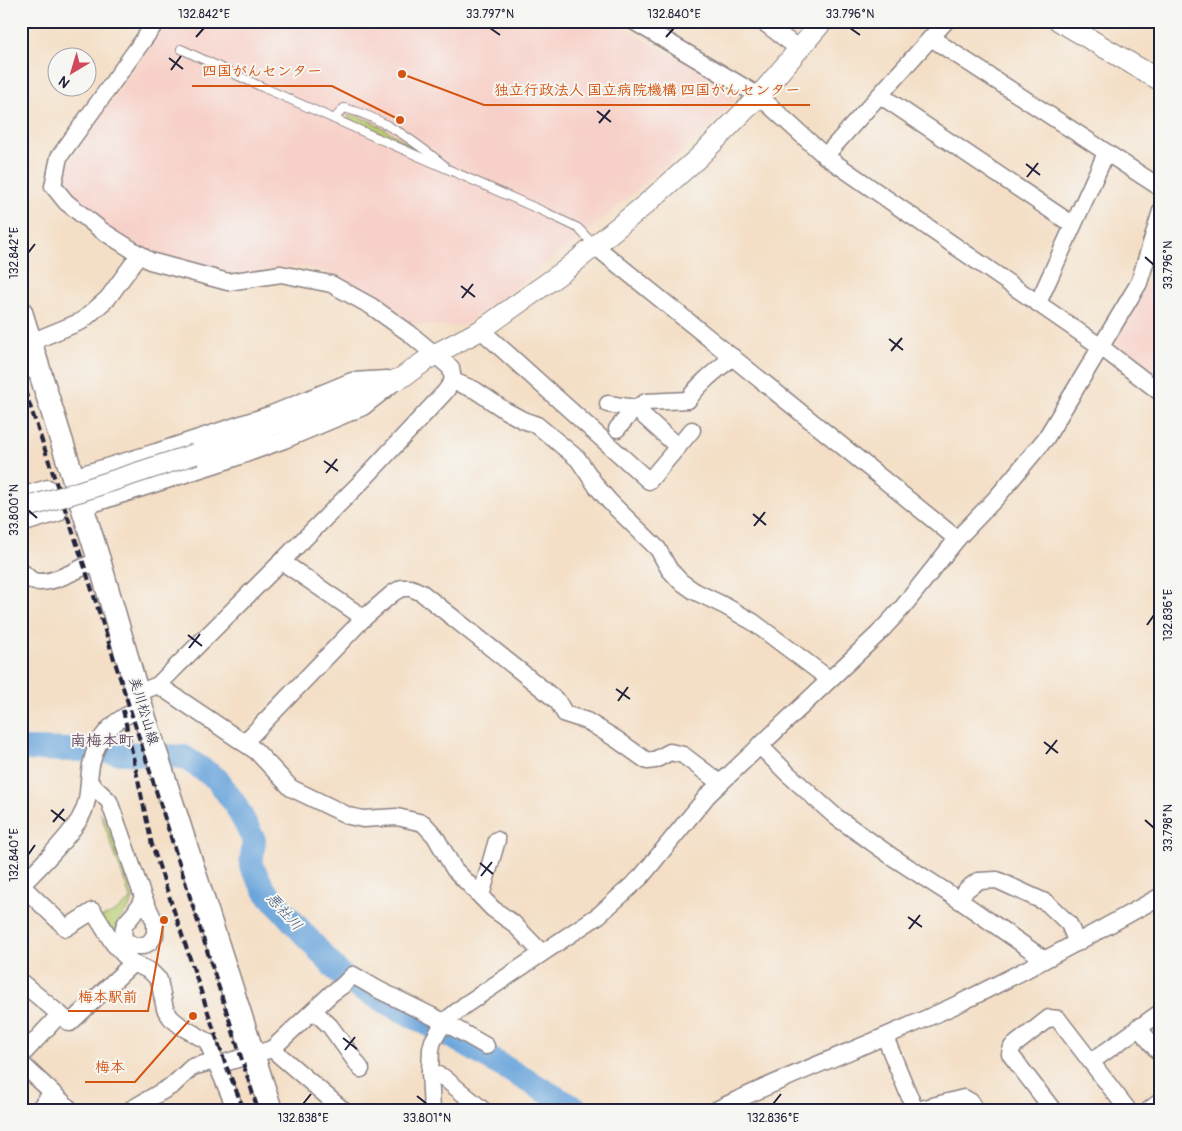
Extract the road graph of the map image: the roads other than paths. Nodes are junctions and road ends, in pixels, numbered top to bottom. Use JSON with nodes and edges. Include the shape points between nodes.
{"nodes":[{"id":1,"x":157,"y":21,"type":"edge"},
{"id":2,"x":633,"y":21,"type":"edge"},
{"id":3,"x":762,"y":21,"type":"edge"},
{"id":4,"x":824,"y":21,"type":"edge"},
{"id":5,"x":946,"y":21,"type":"edge"},
{"id":6,"x":1059,"y":21,"type":"edge"},
{"id":7,"x":931,"y":38,"type":"junction"},
{"id":8,"x":180,"y":49,"type":"dead end"},
{"id":9,"x":798,"y":49,"type":"junction"},
{"id":10,"x":1161,"y":80,"type":"edge"},
{"id":11,"x":758,"y":96,"type":"junction"},
{"id":12,"x":880,"y":96,"type":"junction"},
{"id":13,"x":334,"y":119,"type":"junction"},
{"id":14,"x":1106,"y":153,"type":"junction"},
{"id":15,"x":825,"y":156,"type":"junction"},
{"id":16,"x":453,"y":172,"type":"junction"},
{"id":17,"x":1161,"y":188,"type":"edge"},
{"id":18,"x":1161,"y":211,"type":"edge"},
{"id":19,"x":1073,"y":225,"type":"junction"},
{"id":20,"x":595,"y":246,"type":"junction"},
{"id":21,"x":140,"y":254,"type":"junction"},
{"id":22,"x":1038,"y":303,"type":"junction"},
{"id":23,"x":21,"y":312,"type":"edge"},
{"id":24,"x":481,"y":330,"type":"junction"},
{"id":25,"x":31,"y":342,"type":"junction"},
{"id":26,"x":1101,"y":347,"type":"junction"},
{"id":27,"x":435,"y":354,"type":"junction"},
{"id":28,"x":733,"y":357,"type":"junction"},
{"id":29,"x":29,"y":369,"type":"edge"},
{"id":30,"x":401,"y":378,"type":"junction"},
{"id":31,"x":452,"y":381,"type":"junction"},
{"id":32,"x":1161,"y":393,"type":"edge"},
{"id":33,"x":608,"y":404,"type":"dead end"},
{"id":34,"x":635,"y":408,"type":"junction"},
{"id":35,"x":617,"y":429,"type":"dead end"},
{"id":36,"x":692,"y":430,"type":"dead end"},
{"id":37,"x":678,"y":447,"type":"junction"},
{"id":38,"x":73,"y":477,"type":"junction"},
{"id":39,"x":48,"y":488,"type":"dead end"},
{"id":40,"x":21,"y":496,"type":"edge"},
{"id":41,"x":21,"y":501,"type":"edge"},
{"id":42,"x":83,"y":507,"type":"junction"},
{"id":43,"x":58,"y":513,"type":"dead end"},
{"id":44,"x":22,"y":519,"type":"edge"},
{"id":45,"x":957,"y":538,"type":"junction"},
{"id":46,"x":99,"y":560,"type":"junction"},
{"id":47,"x":282,"y":561,"type":"junction"},
{"id":48,"x":21,"y":571,"type":"edge"},
{"id":49,"x":364,"y":618,"type":"junction"},
{"id":50,"x":829,"y":679,"type":"junction"},
{"id":51,"x":146,"y":696,"type":"junction"},
{"id":52,"x":244,"y":743,"type":"junction"},
{"id":53,"x":759,"y":744,"type":"junction"},
{"id":54,"x":90,"y":783,"type":"junction"},
{"id":55,"x":720,"y":783,"type":"junction"},
{"id":56,"x":497,"y":840,"type":"dead end"},
{"id":57,"x":22,"y":886,"type":"edge"},
{"id":58,"x":481,"y":896,"type":"junction"},
{"id":59,"x":1161,"y":896,"type":"edge"},
{"id":60,"x":143,"y":897,"type":"dead end"},
{"id":61,"x":959,"y":900,"type":"junction"},
{"id":62,"x":1078,"y":943,"type":"junction"},
{"id":63,"x":542,"y":953,"type":"junction"},
{"id":64,"x":1044,"y":959,"type":"junction"},
{"id":65,"x":133,"y":963,"type":"junction"},
{"id":66,"x":21,"y":982,"type":"edge"},
{"id":67,"x":314,"y":1010,"type":"junction"},
{"id":68,"x":1161,"y":1012,"type":"edge"},
{"id":69,"x":60,"y":1014,"type":"junction"},
{"id":70,"x":442,"y":1024,"type":"junction"},
{"id":71,"x":1138,"y":1027,"type":"junction"},
{"id":72,"x":885,"y":1037,"type":"junction"},
{"id":73,"x":486,"y":1046,"type":"dead end"},
{"id":74,"x":262,"y":1052,"type":"junction"},
{"id":75,"x":1161,"y":1055,"type":"edge"},
{"id":76,"x":21,"y":1056,"type":"edge"},
{"id":77,"x":1091,"y":1062,"type":"junction"},
{"id":78,"x":21,"y":1063,"type":"edge"},
{"id":79,"x":216,"y":1063,"type":"junction"},
{"id":80,"x":361,"y":1069,"type":"dead end"},
{"id":81,"x":430,"y":1072,"type":"junction"},
{"id":82,"x":52,"y":1093,"type":"junction"},
{"id":83,"x":1161,"y":1101,"type":"edge"},
{"id":84,"x":134,"y":1109,"type":"edge"},
{"id":85,"x":38,"y":1110,"type":"edge"},
{"id":86,"x":71,"y":1110,"type":"edge"},
{"id":87,"x":236,"y":1110,"type":"edge"},
{"id":88,"x":271,"y":1110,"type":"edge"},
{"id":89,"x":343,"y":1110,"type":"edge"},
{"id":90,"x":432,"y":1110,"type":"edge"},
{"id":91,"x":483,"y":1110,"type":"edge"},
{"id":92,"x":716,"y":1110,"type":"edge"},
{"id":93,"x":916,"y":1110,"type":"edge"},
{"id":94,"x":976,"y":1110,"type":"edge"},
{"id":95,"x":1053,"y":1110,"type":"edge"},
{"id":96,"x":1128,"y":1110,"type":"edge"},
{"id":97,"x":1149,"y":1110,"type":"edge"}],
"edges":[{"from":1,"to":21,"type":"street","via":[[59,157],[53,186],[66,202],[101,230]]},
{"from":2,"to":11,"type":"street"},
{"from":3,"to":9,"type":"street"},
{"from":4,"to":9,"type":"street"},
{"from":5,"to":7,"type":"street"},
{"from":6,"to":10,"type":"street"},
{"from":7,"to":12,"type":"street"},
{"from":7,"to":14,"type":"street"},
{"from":8,"to":13,"type":"lane"},
{"from":9,"to":11,"type":"street"},
{"from":11,"to":15,"type":"street"},
{"from":11,"to":20,"type":"street","via":[[698,157]]},
{"from":12,"to":15,"type":"street"},
{"from":12,"to":19,"type":"street"},
{"from":13,"to":16,"type":"lane"},
{"from":13,"to":16,"type":"lane","via":[[344,108],[361,112],[424,149]]},
{"from":14,"to":17,"type":"street"},
{"from":14,"to":19,"type":"street"},
{"from":15,"to":22,"type":"street"},
{"from":16,"to":20,"type":"lane","via":[[578,228]]},
{"from":18,"to":26,"type":"street","via":[[1139,283]]},
{"from":19,"to":22,"type":"street"},
{"from":20,"to":24,"type":"street"},
{"from":20,"to":28,"type":"street"},
{"from":21,"to":25,"type":"street","via":[[108,298],[82,321]]},
{"from":21,"to":27,"type":"street","via":[[150,260],[228,282],[281,274],[331,284],[371,306]]},
{"from":22,"to":26,"type":"street"},
{"from":23,"to":25,"type":"main road","name":"美川松山線"},
{"from":24,"to":27,"type":"street"},
{"from":24,"to":37,"type":"street","via":[[649,481]]},
{"from":25,"to":29,"type":"main road","name":"美川松山線"},
{"from":26,"to":32,"type":"street"},
{"from":26,"to":45,"type":"street","via":[[1046,438],[997,497]]},
{"from":27,"to":30,"type":"street"},
{"from":27,"to":31,"type":"street","via":[[450,368]]},
{"from":28,"to":34,"type":"street","via":[[706,379],[688,400],[646,402]]},
{"from":28,"to":45,"type":"street"},
{"from":29,"to":38,"type":"main road","name":"美川松山線"},
{"from":30,"to":38,"type":"street","via":[[352,381],[272,414]]},
{"from":30,"to":42,"type":"street","via":[[363,407],[284,440]]},
{"from":30,"to":44,"type":"street","bridge":true,"via":[[194,454],[78,492]]},
{"from":31,"to":47,"type":"street","via":[[363,480]]},
{"from":31,"to":50,"type":"street","via":[[475,390],[506,411],[536,425],[578,459],[610,502],[658,549],[680,582],[753,622]]},
{"from":33,"to":34,"type":"street"},
{"from":34,"to":35,"type":"street"},
{"from":34,"to":37,"type":"street"},
{"from":36,"to":37,"type":"street"},
{"from":38,"to":42,"type":"main road","name":"美川松山線"},
{"from":39,"to":40,"type":"street"},
{"from":41,"to":44,"type":"street","via":[[29,512]]},
{"from":42,"to":46,"type":"main road","name":"美川松山線"},
{"from":43,"to":44,"type":"street"},
{"from":45,"to":50,"type":"street","via":[[890,621]]},
{"from":46,"to":48,"type":"street","via":[[43,582],[33,581]]},
{"from":46,"to":51,"type":"main road","name":"美川松山線"},
{"from":47,"to":49,"type":"street"},
{"from":47,"to":51,"type":"street"},
{"from":49,"to":52,"type":"street"},
{"from":49,"to":55,"type":"street","via":[[402,588],[422,593],[544,690],[558,702],[564,714],[586,721],[647,762],[670,752],[683,755]]},
{"from":50,"to":53,"type":"street"},
{"from":51,"to":52,"type":"street"},
{"from":51,"to":54,"type":"street","via":[[131,713],[116,721],[100,740],[91,765]]},
{"from":51,"to":74,"type":"main road","name":"美川松山線"},
{"from":52,"to":58,"type":"street","via":[[256,751],[291,788],[332,809],[363,819],[397,817],[423,823],[435,836],[454,869]]},
{"from":53,"to":55,"type":"street"},
{"from":53,"to":61,"type":"street","via":[[836,817]]},
{"from":54,"to":57,"type":"street","via":[[89,797],[79,820]]},
{"from":54,"to":60,"type":"street","via":[[108,801]]},
{"from":55,"to":63,"type":"street","via":[[640,877],[599,915]]},
{"from":56,"to":58,"type":"street"},
{"from":57,"to":65,"type":"street","via":[[66,928],[93,911],[113,943]]},
{"from":58,"to":63,"type":"street","via":[[514,923]]},
{"from":59,"to":62,"type":"street"},
{"from":61,"to":62,"type":"street","via":[[978,881],[997,880],[1047,903],[1069,924]]},
{"from":61,"to":64,"type":"street"},
{"from":62,"to":64,"type":"street"},
{"from":63,"to":70,"type":"street"},
{"from":64,"to":72,"type":"street","via":[[960,1003]]},
{"from":65,"to":69,"type":"street","via":[[70,1023]]},
{"from":65,"to":79,"type":"street","via":[[150,971],[158,980],[165,1009],[171,1018],[207,1041]]},
{"from":66,"to":69,"type":"street"},
{"from":67,"to":70,"type":"street","via":[[353,975]]},
{"from":67,"to":74,"type":"street"},
{"from":67,"to":80,"type":"street","via":[[330,1026]]},
{"from":68,"to":71,"type":"street"},
{"from":69,"to":76,"type":"street"},
{"from":70,"to":73,"type":"street"},
{"from":70,"to":81,"type":"street","via":[[433,1042]]},
{"from":71,"to":75,"type":"street"},
{"from":71,"to":77,"type":"street"},
{"from":72,"to":92,"type":"street"},
{"from":72,"to":93,"type":"street"},
{"from":74,"to":79,"type":"street"},
{"from":74,"to":88,"type":"main road","name":"美川松山線"},
{"from":74,"to":89,"type":"street"},
{"from":77,"to":95,"type":"street","via":[[1058,1019],[1050,1018],[1012,1047],[1010,1054]]},
{"from":77,"to":96,"type":"street"},
{"from":78,"to":82,"type":"street"},
{"from":79,"to":84,"type":"street","via":[[192,1067],[173,1085]]},
{"from":79,"to":87,"type":"street"},
{"from":81,"to":90,"type":"street"},
{"from":81,"to":91,"type":"street","via":[[443,1077]]},
{"from":82,"to":85,"type":"street"},
{"from":82,"to":86,"type":"street"},
{"from":83,"to":97,"type":"street"},
{"from":93,"to":94,"type":"street","via":[[964,1098]]}]}
